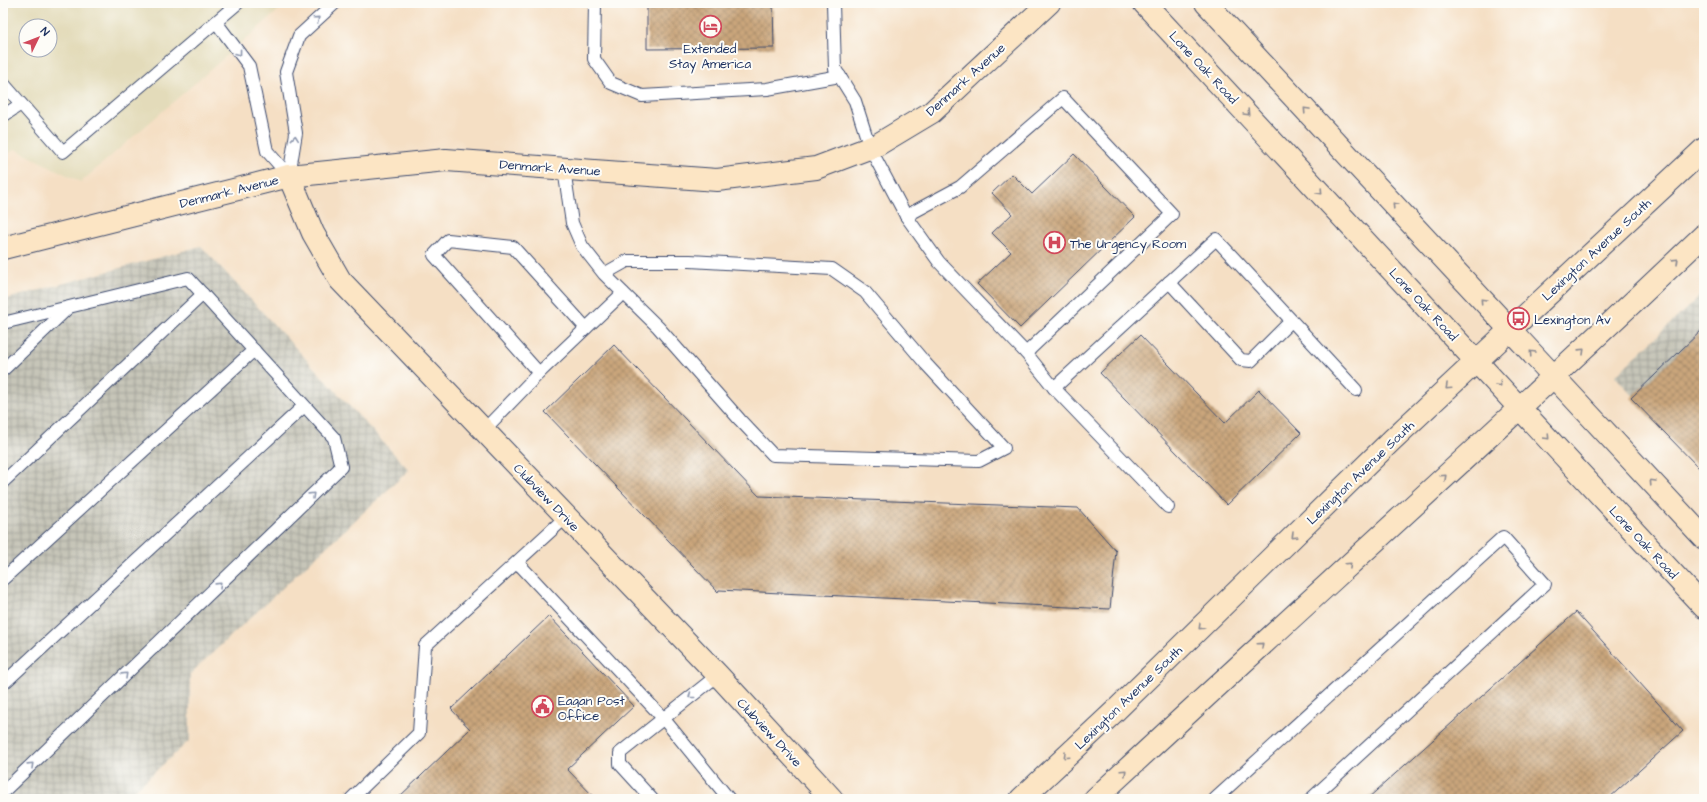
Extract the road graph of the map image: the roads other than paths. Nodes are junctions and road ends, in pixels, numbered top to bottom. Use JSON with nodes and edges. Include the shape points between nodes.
{"nodes":[{"id":1,"x":238,"y":3,"type":"edge"},
{"id":2,"x":335,"y":3,"type":"edge"},
{"id":3,"x":594,"y":3,"type":"edge"},
{"id":4,"x":833,"y":3,"type":"edge"},
{"id":5,"x":1048,"y":3,"type":"edge"},
{"id":6,"x":1144,"y":3,"type":"edge"},
{"id":7,"x":1206,"y":3,"type":"edge"},
{"id":8,"x":216,"y":22,"type":"junction"},
{"id":9,"x":840,"y":76,"type":"junction"},
{"id":10,"x":3,"y":83,"type":"edge"},
{"id":11,"x":21,"y":104,"type":"junction"},
{"id":12,"x":3,"y":116,"type":"edge"},
{"id":13,"x":870,"y":148,"type":"junction"},
{"id":14,"x":1704,"y":149,"type":"edge"},
{"id":15,"x":564,"y":168,"type":"junction"},
{"id":16,"x":289,"y":176,"type":"junction"},
{"id":17,"x":906,"y":216,"type":"junction"},
{"id":18,"x":1704,"y":235,"type":"edge"},
{"id":19,"x":3,"y":248,"type":"edge"},
{"id":20,"x":604,"y":274,"type":"junction"},
{"id":21,"x":1169,"y":282,"type":"junction"},
{"id":22,"x":623,"y":293,"type":"junction"},
{"id":23,"x":203,"y":294,"type":"junction"},
{"id":24,"x":69,"y":307,"type":"junction"},
{"id":25,"x":1292,"y":321,"type":"junction"},
{"id":26,"x":3,"y":323,"type":"edge"},
{"id":27,"x":586,"y":328,"type":"junction"},
{"id":28,"x":1510,"y":329,"type":"junction"},
{"id":29,"x":254,"y":350,"type":"junction"},
{"id":30,"x":1026,"y":353,"type":"junction"},
{"id":31,"x":1476,"y":361,"type":"junction"},
{"id":32,"x":3,"y":370,"type":"edge"},
{"id":33,"x":539,"y":373,"type":"junction"},
{"id":34,"x":1554,"y":377,"type":"junction"},
{"id":35,"x":1054,"y":388,"type":"junction"},
{"id":36,"x":1356,"y":390,"type":"dead end"},
{"id":37,"x":304,"y":406,"type":"junction"},
{"id":38,"x":1521,"y":408,"type":"junction"},
{"id":39,"x":484,"y":430,"type":"junction"},
{"id":40,"x":3,"y":482,"type":"edge"},
{"id":41,"x":1168,"y":507,"type":"dead end"},
{"id":42,"x":566,"y":516,"type":"junction"},
{"id":43,"x":1704,"y":538,"type":"edge"},
{"id":44,"x":517,"y":562,"type":"junction"},
{"id":45,"x":3,"y":579,"type":"edge"},
{"id":46,"x":1704,"y":607,"type":"edge"},
{"id":47,"x":718,"y":675,"type":"junction"},
{"id":48,"x":3,"y":684,"type":"edge"},
{"id":49,"x":663,"y":718,"type":"junction"},
{"id":50,"x":3,"y":792,"type":"edge"},
{"id":51,"x":351,"y":799,"type":"edge"},
{"id":52,"x":652,"y":799,"type":"edge"},
{"id":53,"x":728,"y":799,"type":"edge"},
{"id":54,"x":832,"y":799,"type":"edge"},
{"id":55,"x":1021,"y":799,"type":"edge"},
{"id":56,"x":1095,"y":799,"type":"edge"},
{"id":57,"x":1215,"y":799,"type":"edge"},
{"id":58,"x":1311,"y":799,"type":"edge"}],
"edges":[{"from":1,"to":8,"type":"lane"},
{"from":16,"to":2,"type":"lane","one_way":true,"via":[[296,133],[286,72],[299,36]]},
{"from":3,"to":9,"type":"lane","via":[[594,59],[611,83],[642,96],[767,89]]},
{"from":4,"to":9,"type":"lane","via":[[835,69]]},
{"from":5,"to":13,"type":"street","name":"Denmark Avenue","via":[[932,112]]},
{"from":6,"to":31,"type":"street","name":"Lone Oak Road","one_way":true},
{"from":28,"to":7,"type":"street","one_way":true},
{"from":8,"to":11,"type":"lane","via":[[63,152]]},
{"from":8,"to":16,"type":"lane","one_way":true,"via":[[249,66],[267,151]]},
{"from":9,"to":13,"type":"lane","via":[[855,101]]},
{"from":10,"to":11,"type":"lane"},
{"from":11,"to":12,"type":"lane"},
{"from":13,"to":15,"type":"street","name":"Denmark Avenue","via":[[816,168],[717,180]]},
{"from":13,"to":17,"type":"lane"},
{"from":14,"to":28,"type":"street","name":"Lexington Avenue South"},
{"from":15,"to":16,"type":"street","name":"Denmark Avenue","via":[[446,160]]},
{"from":15,"to":20,"type":"lane","via":[[572,223],[582,246]]},
{"from":16,"to":19,"type":"street","name":"Denmark Avenue"},
{"from":16,"to":39,"type":"street","name":"Clubview Drive","via":[[313,233],[340,280]]},
{"from":17,"to":30,"type":"lane","via":[[939,262]]},
{"from":17,"to":30,"type":"lane","via":[[960,187],[1063,98],[1172,214]]},
{"from":34,"to":18,"type":"street","one_way":true},
{"from":20,"to":22,"type":"lane"},
{"from":20,"to":22,"type":"lane","via":[[627,261],[690,261],[832,269],[865,292],[926,364],[1004,448],[979,461],[773,455],[658,327]]},
{"from":21,"to":25,"type":"lane","via":[[1241,360],[1251,361]]},
{"from":21,"to":25,"type":"lane","via":[[1216,239]]},
{"from":21,"to":35,"type":"lane"},
{"from":22,"to":27,"type":"lane"},
{"from":23,"to":24,"type":"lane","via":[[188,278]]},
{"from":23,"to":29,"type":"lane"},
{"from":23,"to":40,"type":"lane"},
{"from":24,"to":26,"type":"lane"},
{"from":24,"to":32,"type":"lane"},
{"from":25,"to":36,"type":"lane"},
{"from":27,"to":33,"type":"lane"},
{"from":27,"to":33,"type":"lane","via":[[513,247],[448,240],[434,255]]},
{"from":28,"to":31,"type":"street","name":"Lexington Avenue South"},
{"from":34,"to":28,"type":"street","one_way":true},
{"from":29,"to":37,"type":"lane"},
{"from":29,"to":45,"type":"lane"},
{"from":30,"to":35,"type":"lane"},
{"from":31,"to":38,"type":"street","name":"Lone Oak Road","one_way":true},
{"from":31,"to":55,"type":"street","name":"Lexington Avenue South","one_way":true},
{"from":33,"to":39,"type":"lane"},
{"from":34,"to":38,"type":"street"},
{"from":43,"to":34,"type":"street","one_way":true},
{"from":35,"to":41,"type":"lane"},
{"from":37,"to":48,"type":"lane"},
{"from":50,"to":37,"type":"lane","one_way":true,"via":[[341,467],[334,438]]},
{"from":38,"to":46,"type":"street","name":"Lone Oak Road","one_way":true},
{"from":56,"to":38,"type":"street","one_way":true},
{"from":39,"to":42,"type":"street","name":"Clubview Drive"},
{"from":42,"to":44,"type":"lane"},
{"from":42,"to":47,"type":"street","name":"Clubview Drive"},
{"from":44,"to":49,"type":"lane"},
{"from":44,"to":51,"type":"lane","via":[[425,646],[419,733]]},
{"from":47,"to":49,"type":"lane","one_way":true},
{"from":47,"to":54,"type":"street","name":"Clubview Drive"},
{"from":49,"to":52,"type":"lane","via":[[620,753],[620,764]]},
{"from":49,"to":53,"type":"lane"},
{"from":57,"to":58,"type":"lane","via":[[1503,537],[1545,584]]}]}
